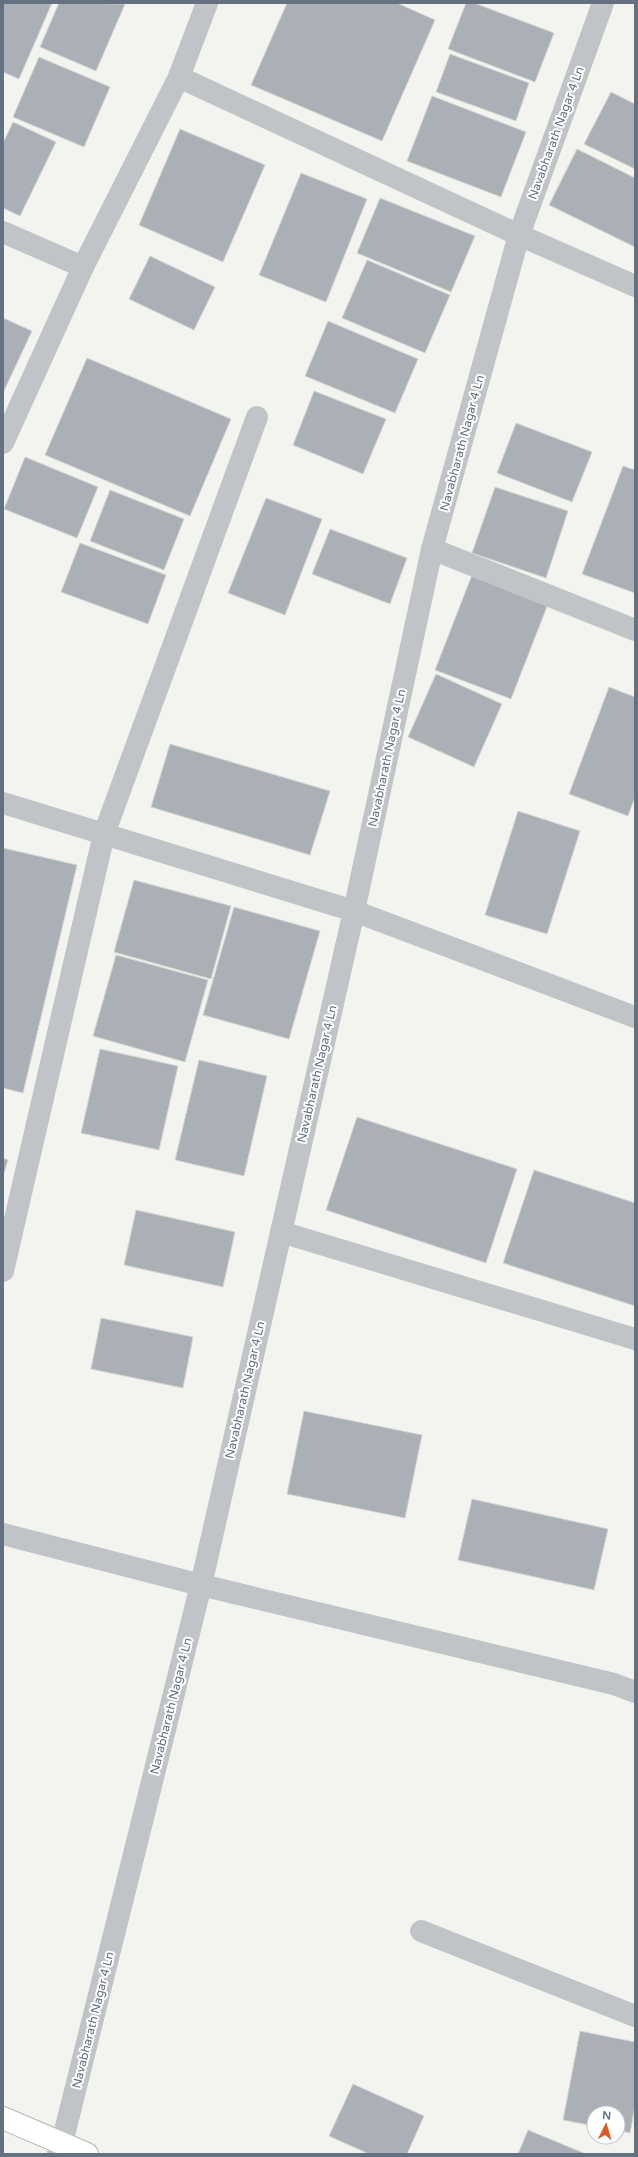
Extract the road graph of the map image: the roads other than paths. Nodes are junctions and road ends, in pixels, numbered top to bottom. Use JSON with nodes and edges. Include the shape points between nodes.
{"nodes":[{"id":1,"x":207,"y":3,"type":"edge"},
{"id":2,"x":603,"y":3,"type":"edge"},
{"id":3,"x":179,"y":77,"type":"junction"},
{"id":4,"x":3,"y":232,"type":"edge"},
{"id":5,"x":519,"y":235,"type":"junction"},
{"id":6,"x":83,"y":267,"type":"junction"},
{"id":7,"x":635,"y":286,"type":"edge"},
{"id":8,"x":257,"y":417,"type":"dead end"},
{"id":9,"x":3,"y":443,"type":"edge"},
{"id":10,"x":432,"y":549,"type":"junction"},
{"id":11,"x":635,"y":630,"type":"edge"},
{"id":12,"x":3,"y":803,"type":"edge"},
{"id":13,"x":104,"y":834,"type":"junction"},
{"id":14,"x":354,"y":911,"type":"junction"},
{"id":15,"x":635,"y":1017,"type":"edge"},
{"id":16,"x":281,"y":1232,"type":"junction"},
{"id":17,"x":3,"y":1271,"type":"edge"},
{"id":18,"x":635,"y":1339,"type":"edge"},
{"id":19,"x":3,"y":1534,"type":"edge"},
{"id":20,"x":201,"y":1585,"type":"junction"},
{"id":21,"x":635,"y":1692,"type":"edge"},
{"id":22,"x":421,"y":1931,"type":"dead end"},
{"id":23,"x":635,"y":2016,"type":"edge"},
{"id":24,"x":3,"y":2118,"type":"edge"},
{"id":25,"x":60,"y":2149,"type":"edge"},
{"id":26,"x":87,"y":2154,"type":"edge"}],
"edges":[{"from":1,"to":3,"type":"street"},
{"from":2,"to":5,"type":"street","name":"Navabharath Nagar 4 Ln"},
{"from":3,"to":5,"type":"street"},
{"from":3,"to":6,"type":"street"},
{"from":4,"to":6,"type":"street"},
{"from":5,"to":7,"type":"street"},
{"from":5,"to":10,"type":"street","name":"Navabharath Nagar 4 Ln"},
{"from":6,"to":9,"type":"street"},
{"from":8,"to":13,"type":"street"},
{"from":10,"to":11,"type":"street"},
{"from":10,"to":14,"type":"street","name":"Navabharath Nagar 4 Ln"},
{"from":12,"to":13,"type":"street"},
{"from":13,"to":14,"type":"street"},
{"from":13,"to":17,"type":"street"},
{"from":14,"to":15,"type":"street"},
{"from":14,"to":16,"type":"street","name":"Navabharath Nagar 4 Ln"},
{"from":16,"to":18,"type":"street"},
{"from":16,"to":20,"type":"street","name":"Navabharath Nagar 4 Ln"},
{"from":19,"to":20,"type":"street"},
{"from":20,"to":21,"type":"street","via":[[614,1684]]},
{"from":20,"to":25,"type":"street","name":"Navabharath Nagar 4 Ln"},
{"from":22,"to":23,"type":"street"},
{"from":24,"to":25,"type":"main road"},
{"from":25,"to":26,"type":"main road"}]}
